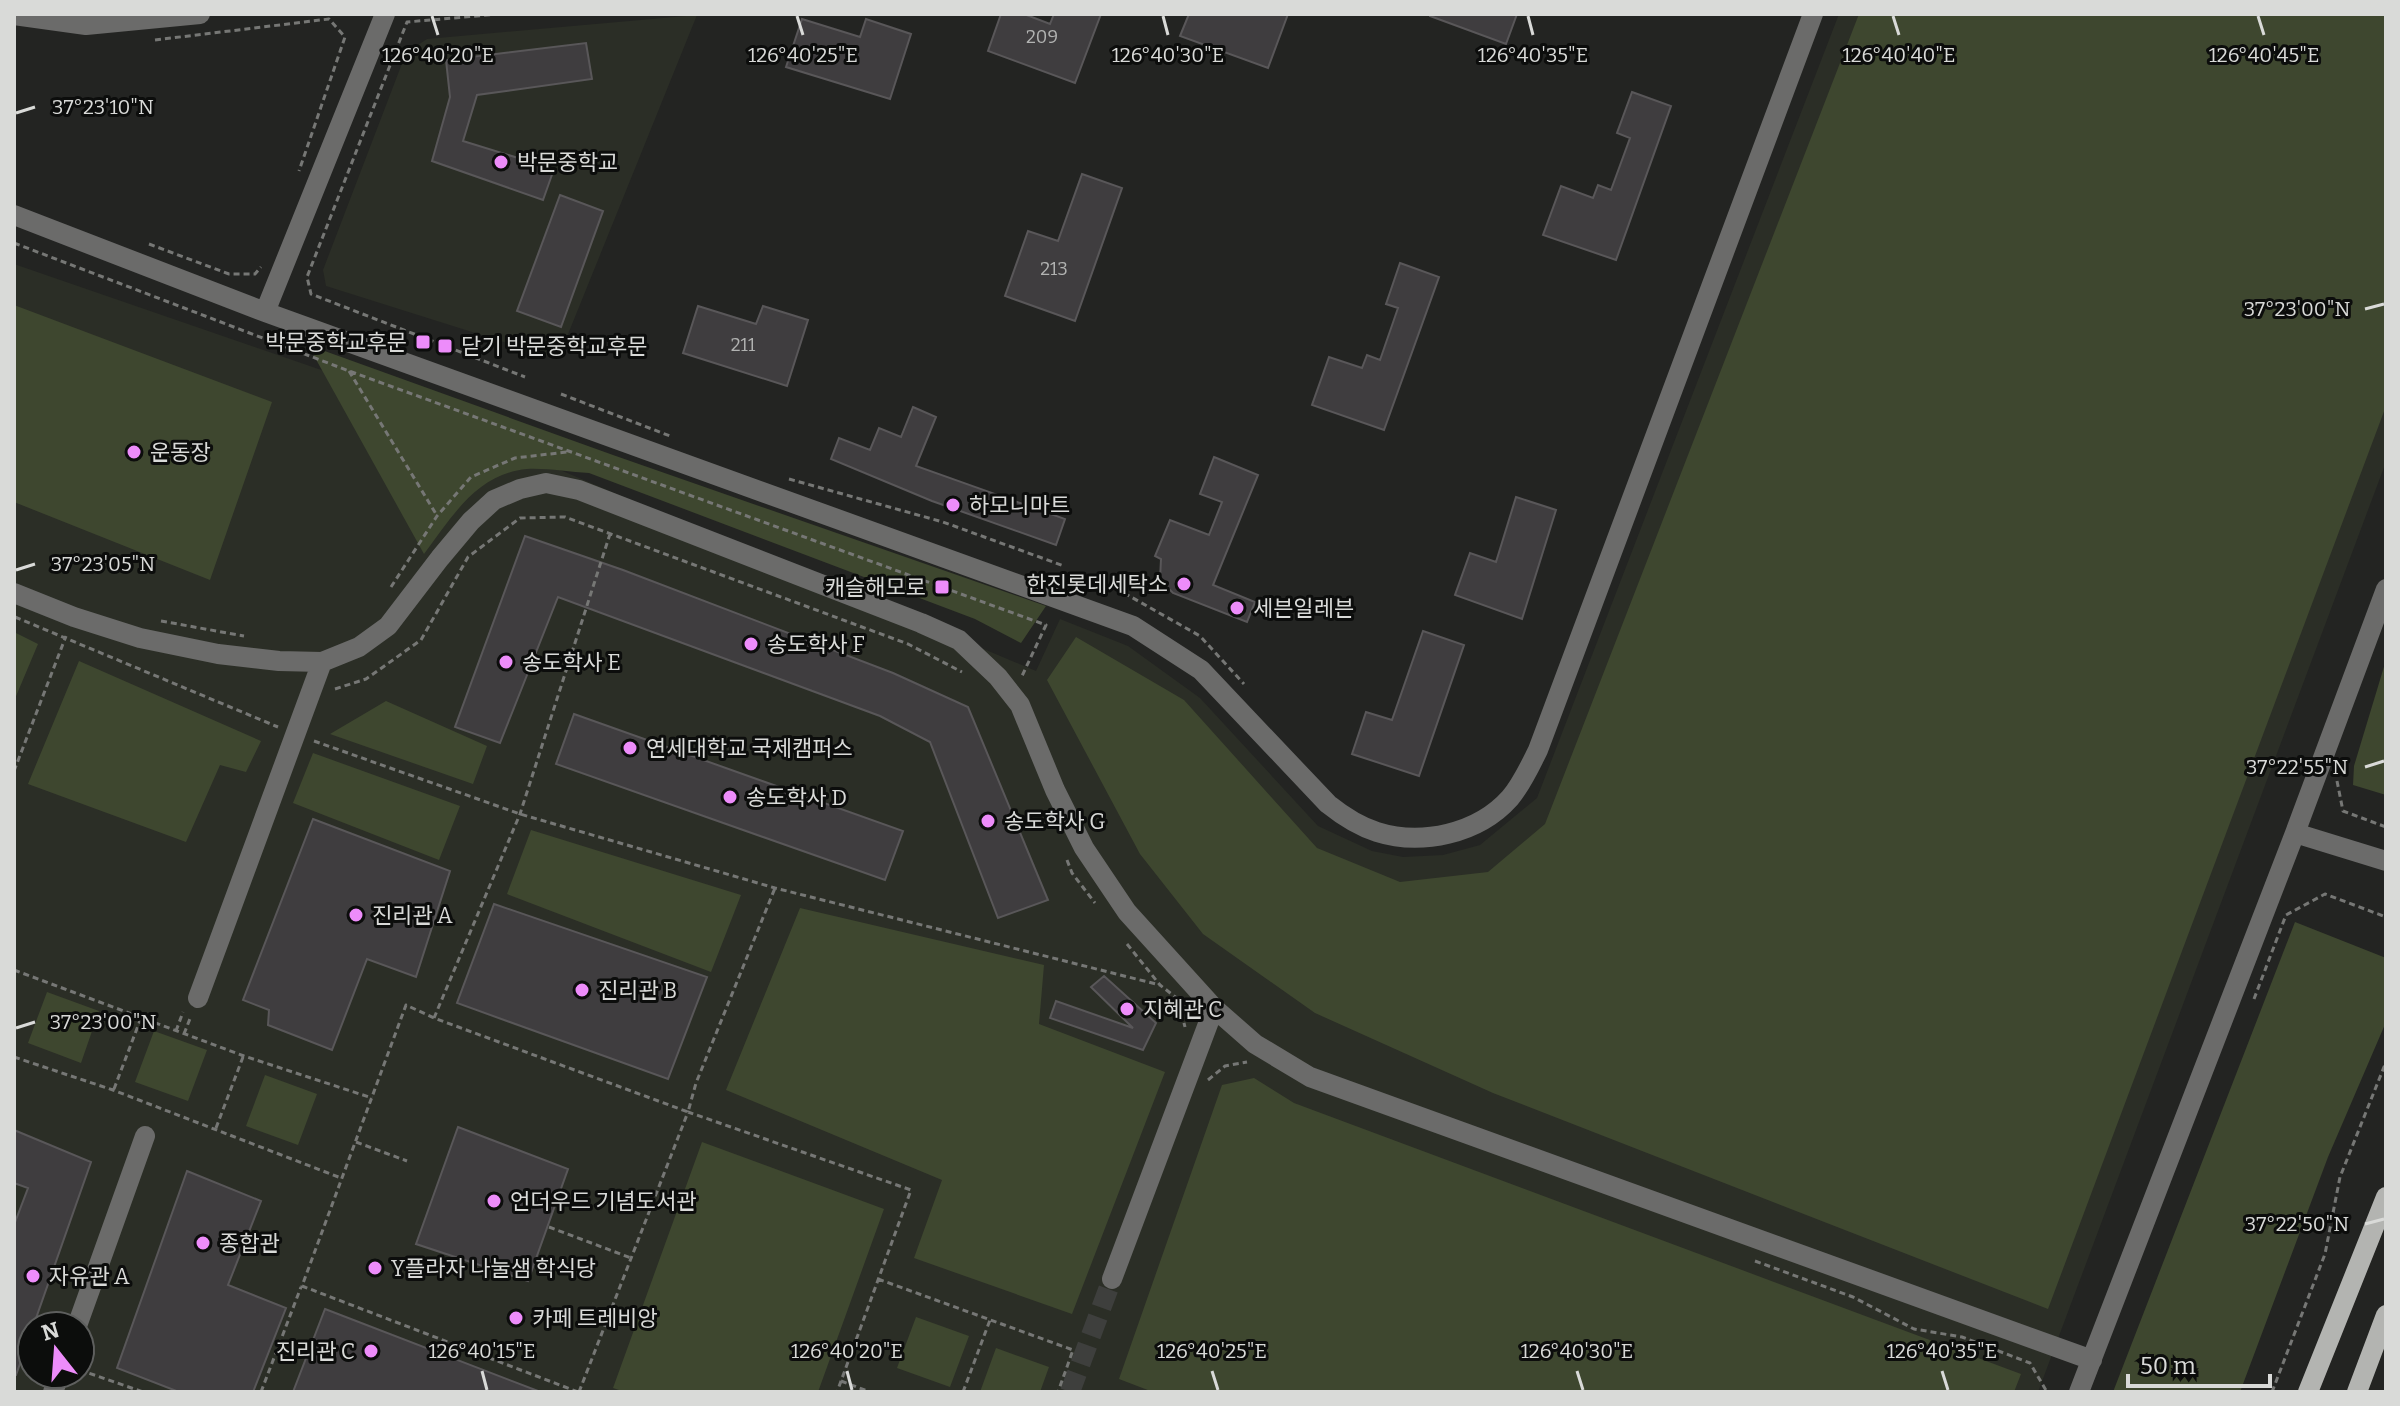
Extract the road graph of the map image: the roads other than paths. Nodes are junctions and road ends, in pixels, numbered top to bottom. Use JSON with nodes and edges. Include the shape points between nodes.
{"nodes":[{"id":1,"x":200,"y":14,"type":"edge"},
{"id":2,"x":385,"y":14,"type":"edge"},
{"id":3,"x":1813,"y":14,"type":"edge"},
{"id":4,"x":14,"y":15,"type":"edge"},
{"id":5,"x":14,"y":215,"type":"edge"},
{"id":6,"x":265,"y":312,"type":"junction"},
{"id":7,"x":2386,"y":589,"type":"edge"},
{"id":8,"x":14,"y":593,"type":"edge"},
{"id":9,"x":322,"y":662,"type":"junction"},
{"id":10,"x":2295,"y":833,"type":"junction"},
{"id":11,"x":2386,"y":861,"type":"edge"},
{"id":12,"x":198,"y":998,"type":"dead end"},
{"id":13,"x":1214,"y":1008,"type":"junction"},
{"id":14,"x":145,"y":1136,"type":"dead end"},
{"id":15,"x":2386,"y":1197,"type":"edge"},
{"id":16,"x":1112,"y":1279,"type":"tunnel mouth"},
{"id":17,"x":83,"y":1310,"type":"edge"},
{"id":18,"x":2386,"y":1315,"type":"edge"},
{"id":19,"x":2092,"y":1360,"type":"junction"},
{"id":20,"x":2079,"y":1392,"type":"edge"},
{"id":21,"x":2308,"y":1392,"type":"edge"},
{"id":22,"x":2357,"y":1392,"type":"edge"}],
"edges":[{"from":1,"to":4,"type":"street","via":[[86,25]]},
{"from":2,"to":6,"type":"street"},
{"from":3,"to":6,"type":"street","via":[[1538,750],[1509,799],[1488,818],[1435,836],[1408,838],[1351,821],[1328,804],[1201,670],[1133,626]]},
{"from":5,"to":6,"type":"street"},
{"from":7,"to":10,"type":"street"},
{"from":8,"to":9,"type":"street","via":[[140,638],[218,654]]},
{"from":9,"to":12,"type":"street"},
{"from":9,"to":13,"type":"street","via":[[359,647],[388,626],[455,540],[494,500],[546,483],[579,490],[959,640],[1020,705],[1084,848],[1127,912]]},
{"from":10,"to":11,"type":"street"},
{"from":10,"to":19,"type":"street"},
{"from":13,"to":16,"type":"street"},
{"from":13,"to":19,"type":"street","via":[[1255,1044],[1310,1077]]},
{"from":14,"to":17,"type":"street"},
{"from":15,"to":21,"type":"main road"},
{"from":18,"to":22,"type":"main road"},
{"from":19,"to":20,"type":"street"}]}
